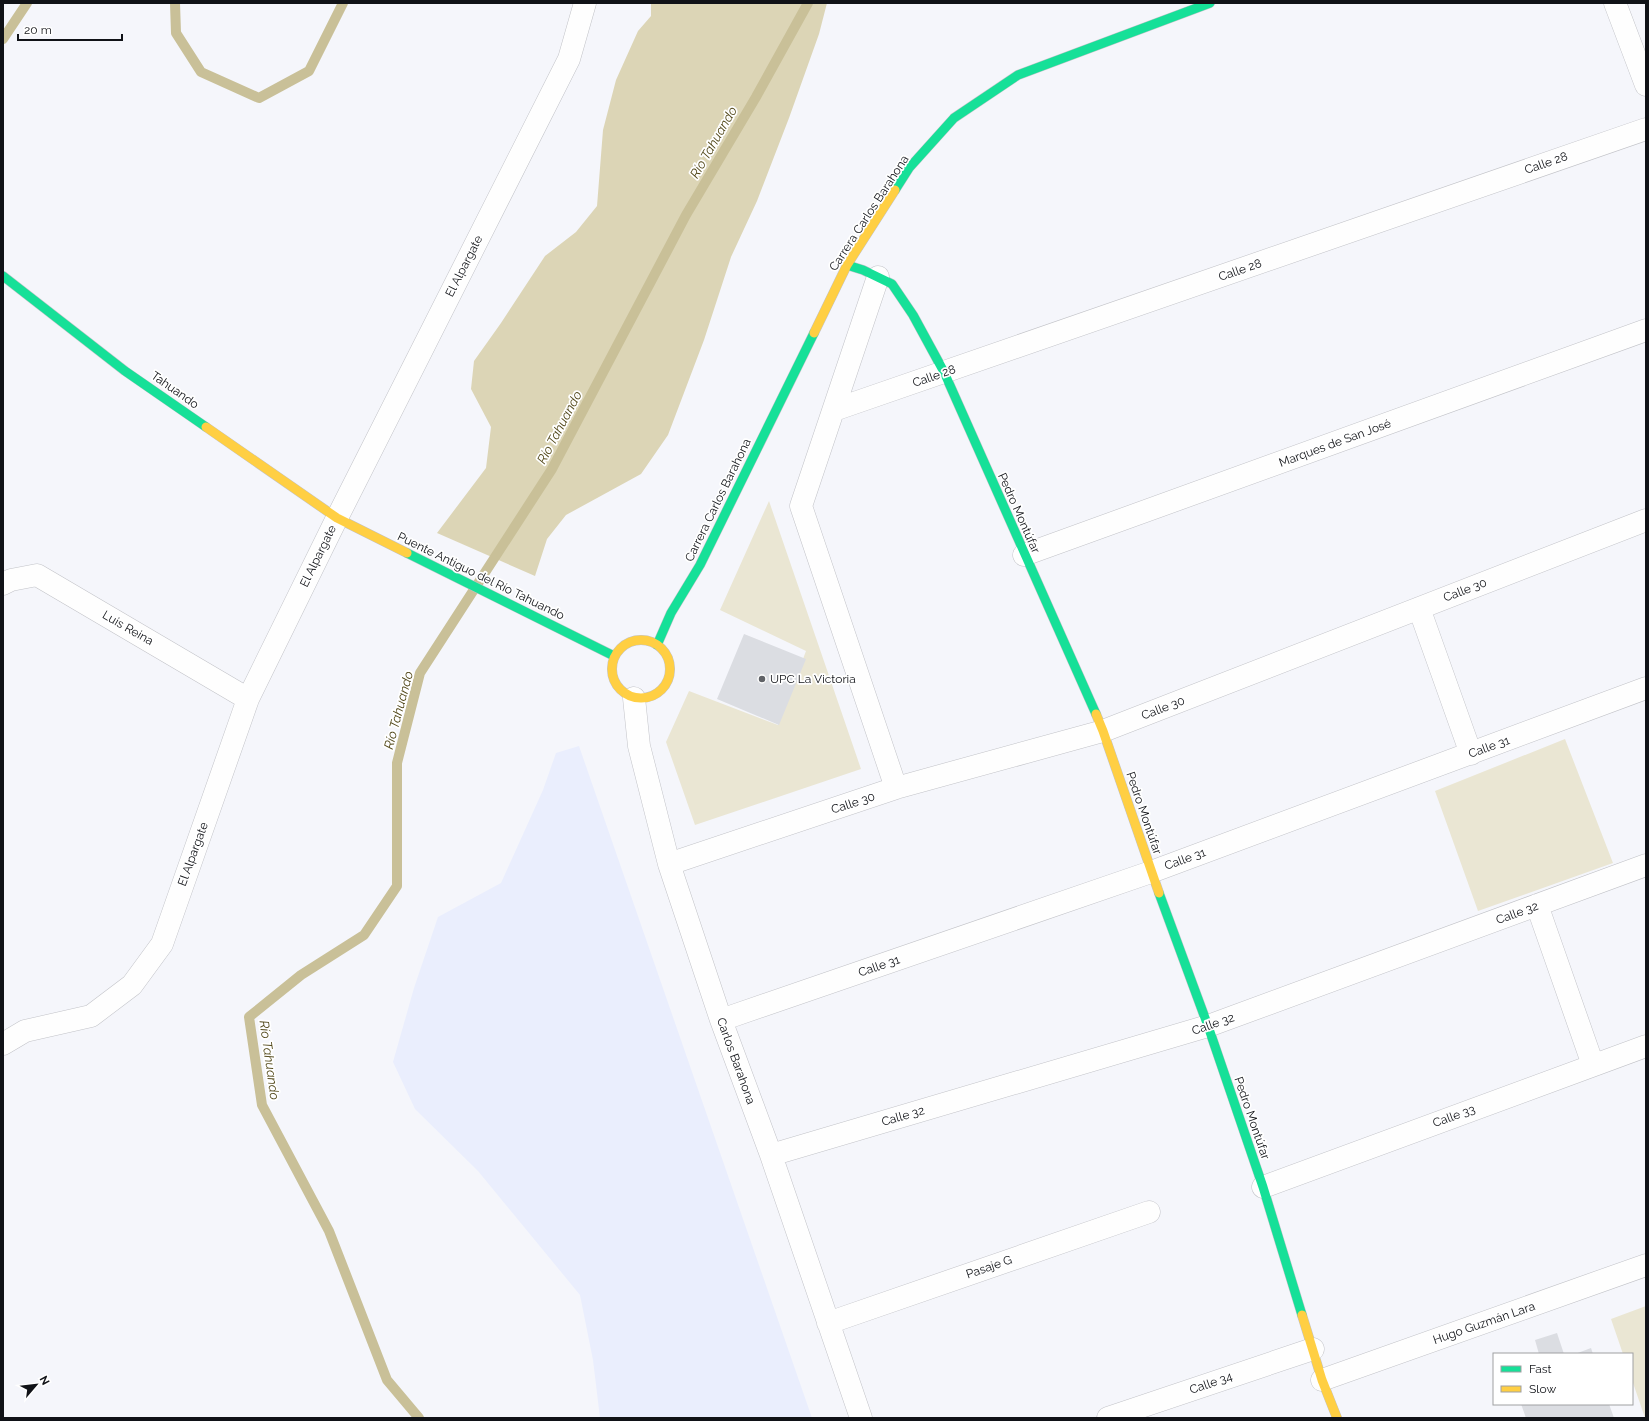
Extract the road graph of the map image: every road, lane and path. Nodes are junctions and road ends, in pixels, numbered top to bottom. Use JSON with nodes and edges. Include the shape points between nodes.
{"nodes":[{"id":1,"x":585,"y":3,"type":"edge"},
{"id":2,"x":1210,"y":3,"type":"edge"},
{"id":3,"x":1615,"y":3,"type":"edge"},
{"id":4,"x":1646,"y":85,"type":"edge"},
{"id":5,"x":1646,"y":129,"type":"edge"},
{"id":6,"x":847,"y":265,"type":"junction"},
{"id":7,"x":3,"y":276,"type":"edge"},
{"id":8,"x":878,"y":278,"type":"junction"},
{"id":9,"x":1646,"y":330,"type":"edge"},
{"id":10,"x":944,"y":372,"type":"junction"},
{"id":11,"x":834,"y":410,"type":"junction"},
{"id":12,"x":337,"y":518,"type":"junction"},
{"id":13,"x":1646,"y":520,"type":"edge"},
{"id":14,"x":1024,"y":555,"type":"junction"},
{"id":15,"x":3,"y":584,"type":"edge"},
{"id":16,"x":1419,"y":608,"type":"junction"},
{"id":17,"x":657,"y":645,"type":"junction"},
{"id":18,"x":614,"y":656,"type":"junction"},
{"id":19,"x":1646,"y":688,"type":"edge"},
{"id":20,"x":634,"y":698,"type":"junction"},
{"id":21,"x":248,"y":699,"type":"junction"},
{"id":22,"x":1103,"y":731,"type":"junction"},
{"id":23,"x":1471,"y":754,"type":"junction"},
{"id":24,"x":896,"y":788,"type":"junction"},
{"id":25,"x":669,"y":864,"type":"junction"},
{"id":26,"x":1646,"y":865,"type":"edge"},
{"id":27,"x":1151,"y":872,"type":"junction"},
{"id":28,"x":1536,"y":905,"type":"junction"},
{"id":29,"x":721,"y":1020,"type":"junction"},
{"id":30,"x":1208,"y":1026,"type":"junction"},
{"id":31,"x":3,"y":1044,"type":"edge"},
{"id":32,"x":1646,"y":1046,"type":"edge"},
{"id":33,"x":1593,"y":1066,"type":"junction"},
{"id":34,"x":771,"y":1155,"type":"junction"},
{"id":35,"x":1263,"y":1187,"type":"junction"},
{"id":36,"x":1149,"y":1212,"type":"dead end"},
{"id":37,"x":1646,"y":1265,"type":"edge"},
{"id":38,"x":828,"y":1323,"type":"junction"},
{"id":39,"x":1313,"y":1349,"type":"junction"},
{"id":40,"x":1322,"y":1380,"type":"junction"},
{"id":41,"x":861,"y":1418,"type":"edge"},
{"id":42,"x":1108,"y":1418,"type":"edge"},
{"id":43,"x":1337,"y":1418,"type":"edge"}],
"edges":[{"from":1,"to":12,"type":"street","name":"El Alpargate","via":[[568,60]]},
{"from":2,"to":6,"type":"street","name":"Carrera Carlos Barahona","via":[[1018,75],[954,118],[909,168]]},
{"from":3,"to":4,"type":"street"},
{"from":5,"to":10,"type":"street","name":"Calle 28"},
{"from":6,"to":8,"type":"street","name":"Pedro Montúfar"},
{"from":6,"to":17,"type":"street","name":"Carrera Carlos Barahona","via":[[700,565],[671,613]]},
{"from":7,"to":12,"type":"street","name":"Tahuando","via":[[125,371]]},
{"from":8,"to":10,"type":"street","name":"Pedro Montúfar","via":[[892,284],[913,315]]},
{"from":8,"to":11,"type":"street"},
{"from":9,"to":14,"type":"street","name":"Marques de San José"},
{"from":10,"to":11,"type":"street","name":"Calle 28"},
{"from":10,"to":14,"type":"street","name":"Pedro Montúfar"},
{"from":11,"to":24,"type":"street","via":[[801,506]]},
{"from":12,"to":18,"type":"street","name":"Puente Antiguo del Río Tahuando"},
{"from":12,"to":21,"type":"street","name":"El Alpargate"},
{"from":13,"to":16,"type":"street","name":"Calle 30"},
{"from":14,"to":22,"type":"street","name":"Pedro Montúfar"},
{"from":15,"to":21,"type":"street","name":"Luis Reina","via":[[11,580],[37,576]]},
{"from":16,"to":22,"type":"street","name":"Calle 30"},
{"from":16,"to":23,"type":"street"},
{"from":17,"to":18,"type":"street","via":[[648,640],[638,639],[628,642]]},
{"from":17,"to":20,"type":"street","via":[[668,659],[669,676],[663,688],[652,696]]},
{"from":18,"to":20,"type":"street","via":[[611,666],[612,677],[624,694]]},
{"from":19,"to":23,"type":"street","name":"Calle 31"},
{"from":20,"to":25,"type":"street","name":"Carlos Barahona","via":[[639,746]]},
{"from":21,"to":31,"type":"street","name":"El Alpargate","via":[[162,944],[132,985],[91,1016],[25,1031]]},
{"from":22,"to":24,"type":"street","name":"Calle 30"},
{"from":22,"to":27,"type":"street","name":"Pedro Montúfar"},
{"from":23,"to":27,"type":"street","name":"Calle 31"},
{"from":24,"to":25,"type":"street","name":"Calle 30"},
{"from":25,"to":29,"type":"street","name":"Carlos Barahona"},
{"from":26,"to":28,"type":"street","name":"Calle 32"},
{"from":27,"to":29,"type":"street","name":"Calle 31"},
{"from":27,"to":30,"type":"street","name":"Pedro Montúfar"},
{"from":28,"to":30,"type":"street","name":"Calle 32"},
{"from":28,"to":33,"type":"street"},
{"from":29,"to":34,"type":"street","name":"Carlos Barahona"},
{"from":30,"to":34,"type":"street","name":"Calle 32"},
{"from":30,"to":35,"type":"street","name":"Pedro Montúfar"},
{"from":32,"to":33,"type":"street","name":"Calle 33"},
{"from":33,"to":35,"type":"street","name":"Calle 33"},
{"from":34,"to":38,"type":"street","name":"Carlos Barahona"},
{"from":35,"to":39,"type":"street","name":"Pedro Montúfar"},
{"from":36,"to":38,"type":"street","name":"Pasaje G"},
{"from":37,"to":40,"type":"street","name":"Hugo Guzmán Lara"},
{"from":38,"to":41,"type":"street","name":"Carlos Barahona"},
{"from":39,"to":40,"type":"street","name":"Pedro Montúfar"},
{"from":39,"to":42,"type":"street","name":"Calle 34"},
{"from":40,"to":43,"type":"street","name":"Pedro Montúfar"}]}
